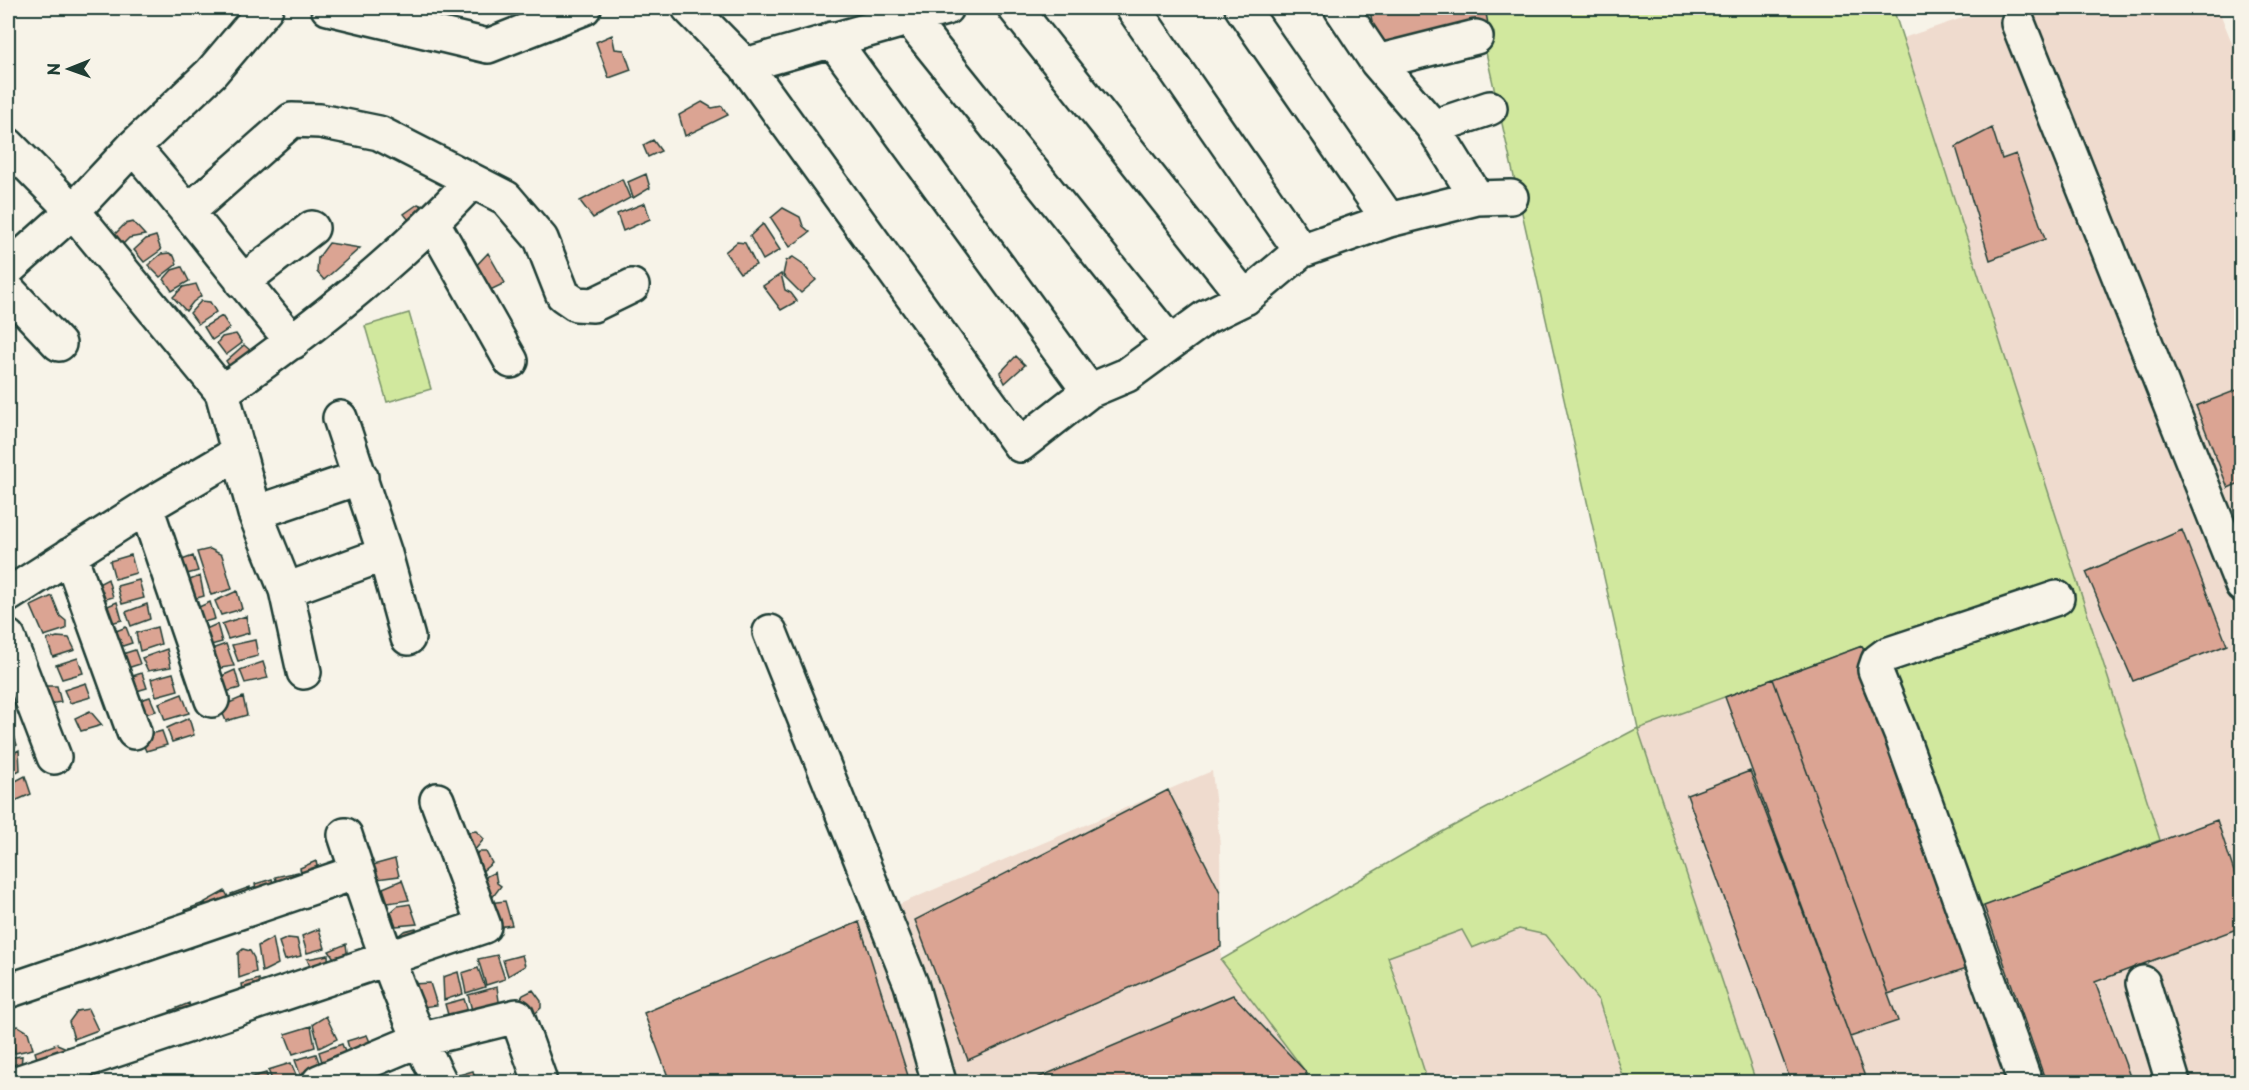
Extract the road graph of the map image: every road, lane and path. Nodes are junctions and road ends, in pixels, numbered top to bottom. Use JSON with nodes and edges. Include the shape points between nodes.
{"nodes":[{"id":1,"x":266,"y":8,"type":"edge"},
{"id":2,"x":328,"y":8,"type":"edge"},
{"id":3,"x":584,"y":8,"type":"edge"},
{"id":4,"x":689,"y":8,"type":"edge"},
{"id":5,"x":946,"y":8,"type":"edge"},
{"id":6,"x":1015,"y":8,"type":"edge"},
{"id":7,"x":1133,"y":8,"type":"edge"},
{"id":8,"x":1242,"y":8,"type":"edge"},
{"id":9,"x":1341,"y":8,"type":"edge"},
{"id":10,"x":909,"y":18,"type":"junction"},
{"id":11,"x":2018,"y":23,"type":"dead end"},
{"id":12,"x":1476,"y":37,"type":"dead end"},
{"id":13,"x":832,"y":39,"type":"junction"},
{"id":14,"x":1377,"y":62,"type":"junction"},
{"id":15,"x":745,"y":65,"type":"junction"},
{"id":16,"x":1490,"y":108,"type":"dead end"},
{"id":17,"x":1433,"y":127,"type":"junction"},
{"id":18,"x":8,"y":145,"type":"edge"},
{"id":19,"x":133,"y":147,"type":"junction"},
{"id":20,"x":472,"y":181,"type":"junction"},
{"id":21,"x":1511,"y":197,"type":"dead end"},
{"id":22,"x":1477,"y":198,"type":"junction"},
{"id":23,"x":73,"y":211,"type":"junction"},
{"id":24,"x":189,"y":211,"type":"junction"},
{"id":25,"x":1389,"y":220,"type":"junction"},
{"id":26,"x":433,"y":223,"type":"junction"},
{"id":27,"x":312,"y":228,"type":"dead end"},
{"id":28,"x":1301,"y":250,"type":"junction"},
{"id":29,"x":8,"y":269,"type":"edge"},
{"id":30,"x":242,"y":282,"type":"junction"},
{"id":31,"x":632,"y":286,"type":"dead end"},
{"id":32,"x":8,"y":290,"type":"edge"},
{"id":33,"x":1245,"y":298,"type":"junction"},
{"id":34,"x":293,"y":342,"type":"junction"},
{"id":35,"x":1170,"y":343,"type":"junction"},
{"id":36,"x":59,"y":344,"type":"dead end"},
{"id":37,"x":511,"y":361,"type":"dead end"},
{"id":38,"x":1089,"y":391,"type":"junction"},
{"id":39,"x":222,"y":392,"type":"junction"},
{"id":40,"x":340,"y":418,"type":"dead end"},
{"id":41,"x":238,"y":453,"type":"junction"},
{"id":42,"x":361,"y":477,"type":"junction"},
{"id":43,"x":146,"y":507,"type":"junction"},
{"id":44,"x":255,"y":513,"type":"junction"},
{"id":45,"x":2229,"y":515,"type":"edge"},
{"id":46,"x":385,"y":554,"type":"junction"},
{"id":47,"x":70,"y":555,"type":"junction"},
{"id":48,"x":2241,"y":585,"type":"edge"},
{"id":49,"x":286,"y":590,"type":"junction"},
{"id":50,"x":8,"y":595,"type":"edge"},
{"id":51,"x":2057,"y":598,"type":"dead end"},
{"id":52,"x":770,"y":632,"type":"dead end"},
{"id":53,"x":8,"y":637,"type":"edge"},
{"id":54,"x":408,"y":638,"type":"dead end"},
{"id":55,"x":304,"y":672,"type":"dead end"},
{"id":56,"x":212,"y":700,"type":"dead end"},
{"id":57,"x":134,"y":732,"type":"dead end"},
{"id":58,"x":54,"y":757,"type":"dead end"},
{"id":59,"x":437,"y":800,"type":"dead end"},
{"id":60,"x":345,"y":835,"type":"dead end"},
{"id":61,"x":357,"y":872,"type":"junction"},
{"id":62,"x":388,"y":960,"type":"junction"},
{"id":63,"x":2143,"y":983,"type":"dead end"},
{"id":64,"x":8,"y":991,"type":"edge"},
{"id":65,"x":419,"y":1040,"type":"junction"},
{"id":66,"x":539,"y":1078,"type":"dead end"},
{"id":67,"x":2168,"y":1081,"type":"edge"},
{"id":68,"x":20,"y":1083,"type":"edge"},
{"id":69,"x":319,"y":1083,"type":"edge"},
{"id":70,"x":440,"y":1083,"type":"edge"},
{"id":71,"x":939,"y":1083,"type":"edge"},
{"id":72,"x":2025,"y":1083,"type":"edge"}],
"edges":[{"from":1,"to":19,"type":"street","via":[[211,74]]},
{"from":2,"to":3,"type":"street","via":[[488,46]]},
{"from":4,"to":15,"type":"street"},
{"from":5,"to":10,"type":"street"},
{"from":6,"to":33,"type":"street"},
{"from":7,"to":28,"type":"street"},
{"from":8,"to":25,"type":"street"},
{"from":9,"to":14,"type":"street"},
{"from":10,"to":13,"type":"street"},
{"from":10,"to":35,"type":"street"},
{"from":11,"to":45,"type":"street"},
{"from":12,"to":14,"type":"street"},
{"from":13,"to":15,"type":"street"},
{"from":13,"to":38,"type":"street"},
{"from":14,"to":17,"type":"street"},
{"from":15,"to":38,"type":"street","via":[[1020,445]]},
{"from":16,"to":17,"type":"street"},
{"from":17,"to":22,"type":"street"},
{"from":18,"to":23,"type":"street"},
{"from":19,"to":23,"type":"street"},
{"from":19,"to":24,"type":"street"},
{"from":20,"to":24,"type":"street","via":[[379,133],[320,121],[292,120]]},
{"from":20,"to":26,"type":"street"},
{"from":20,"to":31,"type":"street","via":[[506,198],[541,239],[563,296],[576,304],[593,305]]},
{"from":21,"to":22,"type":"street"},
{"from":22,"to":25,"type":"street"},
{"from":23,"to":29,"type":"street"},
{"from":23,"to":39,"type":"street"},
{"from":24,"to":30,"type":"street"},
{"from":25,"to":28,"type":"street"},
{"from":26,"to":34,"type":"street"},
{"from":26,"to":37,"type":"street"},
{"from":27,"to":30,"type":"street"},
{"from":28,"to":33,"type":"street"},
{"from":30,"to":34,"type":"street"},
{"from":32,"to":36,"type":"street"},
{"from":33,"to":35,"type":"street","via":[[1206,317]]},
{"from":34,"to":39,"type":"street"},
{"from":35,"to":38,"type":"street","via":[[1127,375]]},
{"from":39,"to":41,"type":"street"},
{"from":40,"to":42,"type":"street"},
{"from":41,"to":43,"type":"street"},
{"from":41,"to":44,"type":"street"},
{"from":42,"to":44,"type":"street"},
{"from":42,"to":46,"type":"street"},
{"from":43,"to":47,"type":"street"},
{"from":43,"to":56,"type":"street"},
{"from":44,"to":49,"type":"street"},
{"from":45,"to":48,"type":"street"},
{"from":46,"to":49,"type":"street"},
{"from":46,"to":54,"type":"street"},
{"from":47,"to":50,"type":"street"},
{"from":47,"to":57,"type":"street"},
{"from":49,"to":55,"type":"street"},
{"from":51,"to":72,"type":"street","via":[[1886,656],[1878,661],[1875,670]]},
{"from":52,"to":71,"type":"street","via":[[911,984]]},
{"from":53,"to":58,"type":"street"},
{"from":59,"to":62,"type":"street","via":[[483,926]]},
{"from":60,"to":61,"type":"street"},
{"from":61,"to":62,"type":"street"},
{"from":61,"to":64,"type":"street"},
{"from":62,"to":65,"type":"street"},
{"from":62,"to":68,"type":"street"},
{"from":63,"to":67,"type":"street"},
{"from":65,"to":66,"type":"street","via":[[517,1016]]},
{"from":65,"to":69,"type":"street"},
{"from":65,"to":70,"type":"street"}]}
